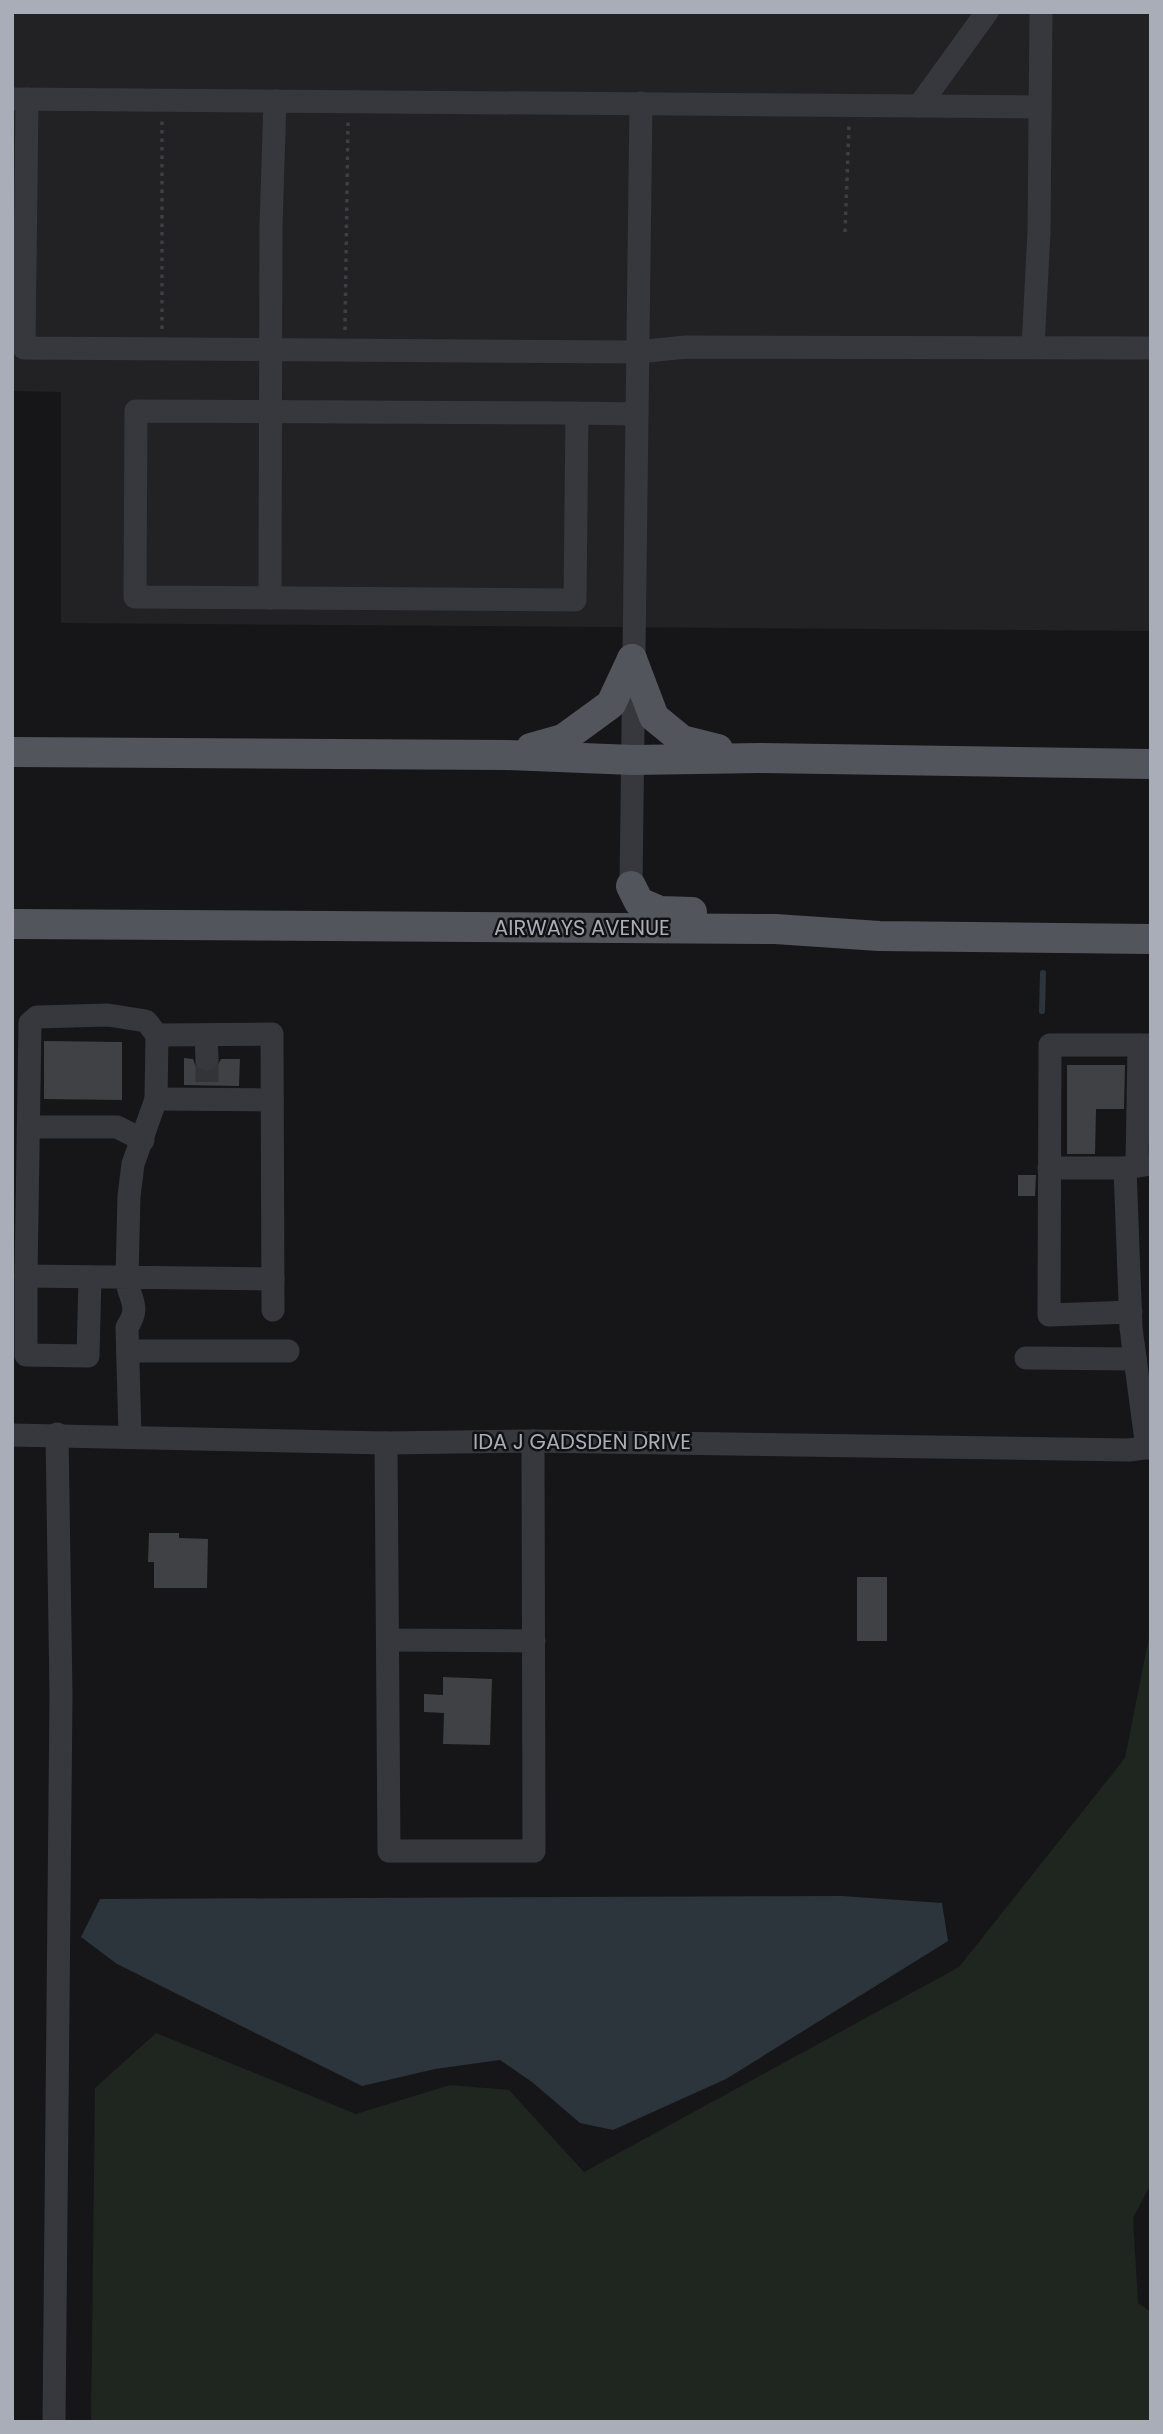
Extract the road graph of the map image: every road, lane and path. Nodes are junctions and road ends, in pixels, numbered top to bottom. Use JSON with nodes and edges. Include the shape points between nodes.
{"nodes":[{"id":1,"x":987,"y":12,"type":"edge"},
{"id":2,"x":1041,"y":12,"type":"edge"},
{"id":3,"x":19,"y":99,"type":"edge"},
{"id":4,"x":162,"y":100,"type":"junction"},
{"id":5,"x":275,"y":101,"type":"junction"},
{"id":6,"x":348,"y":101,"type":"junction"},
{"id":7,"x":640,"y":103,"type":"junction"},
{"id":8,"x":849,"y":105,"type":"junction"},
{"id":9,"x":919,"y":106,"type":"junction"},
{"id":10,"x":1040,"y":107,"type":"junction"},
{"id":11,"x":845,"y":232,"type":"dead end"},
{"id":12,"x":19,"y":287,"type":"edge"},
{"id":13,"x":1034,"y":347,"type":"junction"},
{"id":14,"x":1151,"y":348,"type":"edge"},
{"id":15,"x":162,"y":349,"type":"junction"},
{"id":16,"x":272,"y":349,"type":"junction"},
{"id":17,"x":345,"y":350,"type":"junction"},
{"id":18,"x":638,"y":352,"type":"junction"},
{"id":19,"x":271,"y":412,"type":"junction"},
{"id":20,"x":577,"y":413,"type":"junction"},
{"id":21,"x":637,"y":414,"type":"junction"},
{"id":22,"x":270,"y":598,"type":"junction"},
{"id":23,"x":632,"y":659,"type":"junction"},
{"id":24,"x":12,"y":752,"type":"edge"},
{"id":25,"x":506,"y":755,"type":"junction"},
{"id":26,"x":760,"y":758,"type":"junction"},
{"id":27,"x":633,"y":760,"type":"junction"},
{"id":28,"x":1151,"y":764,"type":"edge"},
{"id":29,"x":631,"y":886,"type":"junction"},
{"id":30,"x":12,"y":924,"type":"edge"},
{"id":31,"x":554,"y":928,"type":"junction"},
{"id":32,"x":775,"y":929,"type":"junction"},
{"id":33,"x":1151,"y":939,"type":"edge"},
{"id":34,"x":157,"y":1035,"type":"junction"},
{"id":35,"x":206,"y":1035,"type":"junction"},
{"id":36,"x":1145,"y":1045,"type":"edge"},
{"id":37,"x":206,"y":1059,"type":"tunnel mouth"},
{"id":38,"x":156,"y":1099,"type":"junction"},
{"id":39,"x":272,"y":1100,"type":"junction"},
{"id":40,"x":29,"y":1126,"type":"junction"},
{"id":41,"x":143,"y":1140,"type":"junction"},
{"id":42,"x":1138,"y":1166,"type":"edge"},
{"id":43,"x":1049,"y":1168,"type":"junction"},
{"id":44,"x":26,"y":1276,"type":"junction"},
{"id":45,"x":90,"y":1277,"type":"junction"},
{"id":46,"x":273,"y":1279,"type":"junction"},
{"id":47,"x":127,"y":1281,"type":"junction"},
{"id":48,"x":1137,"y":1295,"type":"edge"},
{"id":49,"x":273,"y":1310,"type":"dead end"},
{"id":50,"x":128,"y":1351,"type":"junction"},
{"id":51,"x":288,"y":1351,"type":"dead end"},
{"id":52,"x":1026,"y":1358,"type":"dead end"},
{"id":53,"x":1135,"y":1359,"type":"junction"},
{"id":54,"x":57,"y":1434,"type":"junction"},
{"id":55,"x":12,"y":1435,"type":"edge"},
{"id":56,"x":130,"y":1436,"type":"junction"},
{"id":57,"x":533,"y":1441,"type":"junction"},
{"id":58,"x":386,"y":1443,"type":"junction"},
{"id":59,"x":1149,"y":1448,"type":"edge"},
{"id":60,"x":388,"y":1640,"type":"junction"},
{"id":61,"x":534,"y":1640,"type":"junction"},
{"id":62,"x":54,"y":2422,"type":"edge"}],
"edges":[{"from":1,"to":9,"type":"street"},
{"from":2,"to":10,"type":"street"},
{"from":3,"to":4,"type":"street"},
{"from":3,"to":12,"type":"street"},
{"from":4,"to":5,"type":"street"},
{"from":4,"to":15,"type":"path"},
{"from":5,"to":6,"type":"street"},
{"from":5,"to":16,"type":"street"},
{"from":6,"to":7,"type":"street"},
{"from":6,"to":17,"type":"path"},
{"from":7,"to":8,"type":"street"},
{"from":7,"to":18,"type":"street"},
{"from":8,"to":9,"type":"street"},
{"from":8,"to":11,"type":"path"},
{"from":9,"to":10,"type":"street"},
{"from":10,"to":13,"type":"street"},
{"from":12,"to":15,"type":"street","via":[[24,348]]},
{"from":13,"to":14,"type":"street"},
{"from":13,"to":18,"type":"street","via":[[686,347]]},
{"from":15,"to":16,"type":"street"},
{"from":16,"to":17,"type":"street"},
{"from":16,"to":19,"type":"street"},
{"from":17,"to":18,"type":"street"},
{"from":18,"to":21,"type":"street"},
{"from":19,"to":20,"type":"street"},
{"from":19,"to":22,"type":"street"},
{"from":19,"to":22,"type":"street","via":[[136,411],[135,435],[135,597]]},
{"from":20,"to":21,"type":"street"},
{"from":20,"to":22,"type":"street","via":[[575,600]]},
{"from":21,"to":23,"type":"street"},
{"from":23,"to":25,"type":"main road","via":[[611,704],[563,739]]},
{"from":23,"to":26,"type":"main road","via":[[654,717],[682,740]]},
{"from":23,"to":27,"type":"street"},
{"from":24,"to":25,"type":"main road"},
{"from":25,"to":27,"type":"main road"},
{"from":26,"to":27,"type":"main road"},
{"from":26,"to":28,"type":"main road"},
{"from":27,"to":29,"type":"street"},
{"from":29,"to":31,"type":"main road","via":[[626,898],[608,911]]},
{"from":29,"to":32,"type":"main road","via":[[639,902],[660,911],[724,912]]},
{"from":30,"to":31,"type":"main road","name":"AIRWAYS AVENUE"},
{"from":31,"to":32,"type":"main road","name":"AIRWAYS AVENUE"},
{"from":32,"to":33,"type":"main road","name":"AIRWAYS AVENUE","via":[[879,936]]},
{"from":34,"to":35,"type":"street"},
{"from":34,"to":38,"type":"street"},
{"from":34,"to":40,"type":"street","via":[[146,1021],[108,1015],[37,1017],[30,1023]]},
{"from":35,"to":37,"type":"street"},
{"from":35,"to":39,"type":"street","via":[[272,1034]]},
{"from":36,"to":42,"type":"street"},
{"from":36,"to":43,"type":"street","via":[[1050,1045]]},
{"from":38,"to":39,"type":"street","via":[[207,1093]]},
{"from":38,"to":41,"type":"street"},
{"from":39,"to":46,"type":"street"},
{"from":40,"to":41,"type":"street","via":[[117,1127]]},
{"from":40,"to":44,"type":"street"},
{"from":41,"to":47,"type":"street","via":[[133,1164],[129,1196]]},
{"from":42,"to":43,"type":"street"},
{"from":42,"to":48,"type":"street"},
{"from":43,"to":48,"type":"street","via":[[1048,1315]]},
{"from":44,"to":45,"type":"street"},
{"from":44,"to":45,"type":"street","via":[[26,1354],[88,1356]]},
{"from":45,"to":47,"type":"street"},
{"from":46,"to":47,"type":"street"},
{"from":46,"to":49,"type":"street"},
{"from":47,"to":50,"type":"street","via":[[119,1296],[119,1319],[127,1327]]},
{"from":48,"to":53,"type":"street"},
{"from":50,"to":51,"type":"street"},
{"from":50,"to":56,"type":"street"},
{"from":52,"to":53,"type":"street"},
{"from":53,"to":59,"type":"street"},
{"from":54,"to":55,"type":"street","name":"IDA J GADSDEN DRIVE"},
{"from":54,"to":56,"type":"street","name":"IDA J GADSDEN DRIVE"},
{"from":54,"to":62,"type":"street","via":[[61,1695]]},
{"from":56,"to":58,"type":"street","name":"IDA J GADSDEN DRIVE"},
{"from":57,"to":58,"type":"street","name":"IDA J GADSDEN DRIVE"},
{"from":57,"to":59,"type":"street","name":"IDA J GADSDEN DRIVE"},
{"from":57,"to":61,"type":"street"},
{"from":58,"to":60,"type":"street"},
{"from":60,"to":61,"type":"street"},
{"from":60,"to":61,"type":"street","via":[[389,1851],[534,1851]]}]}
